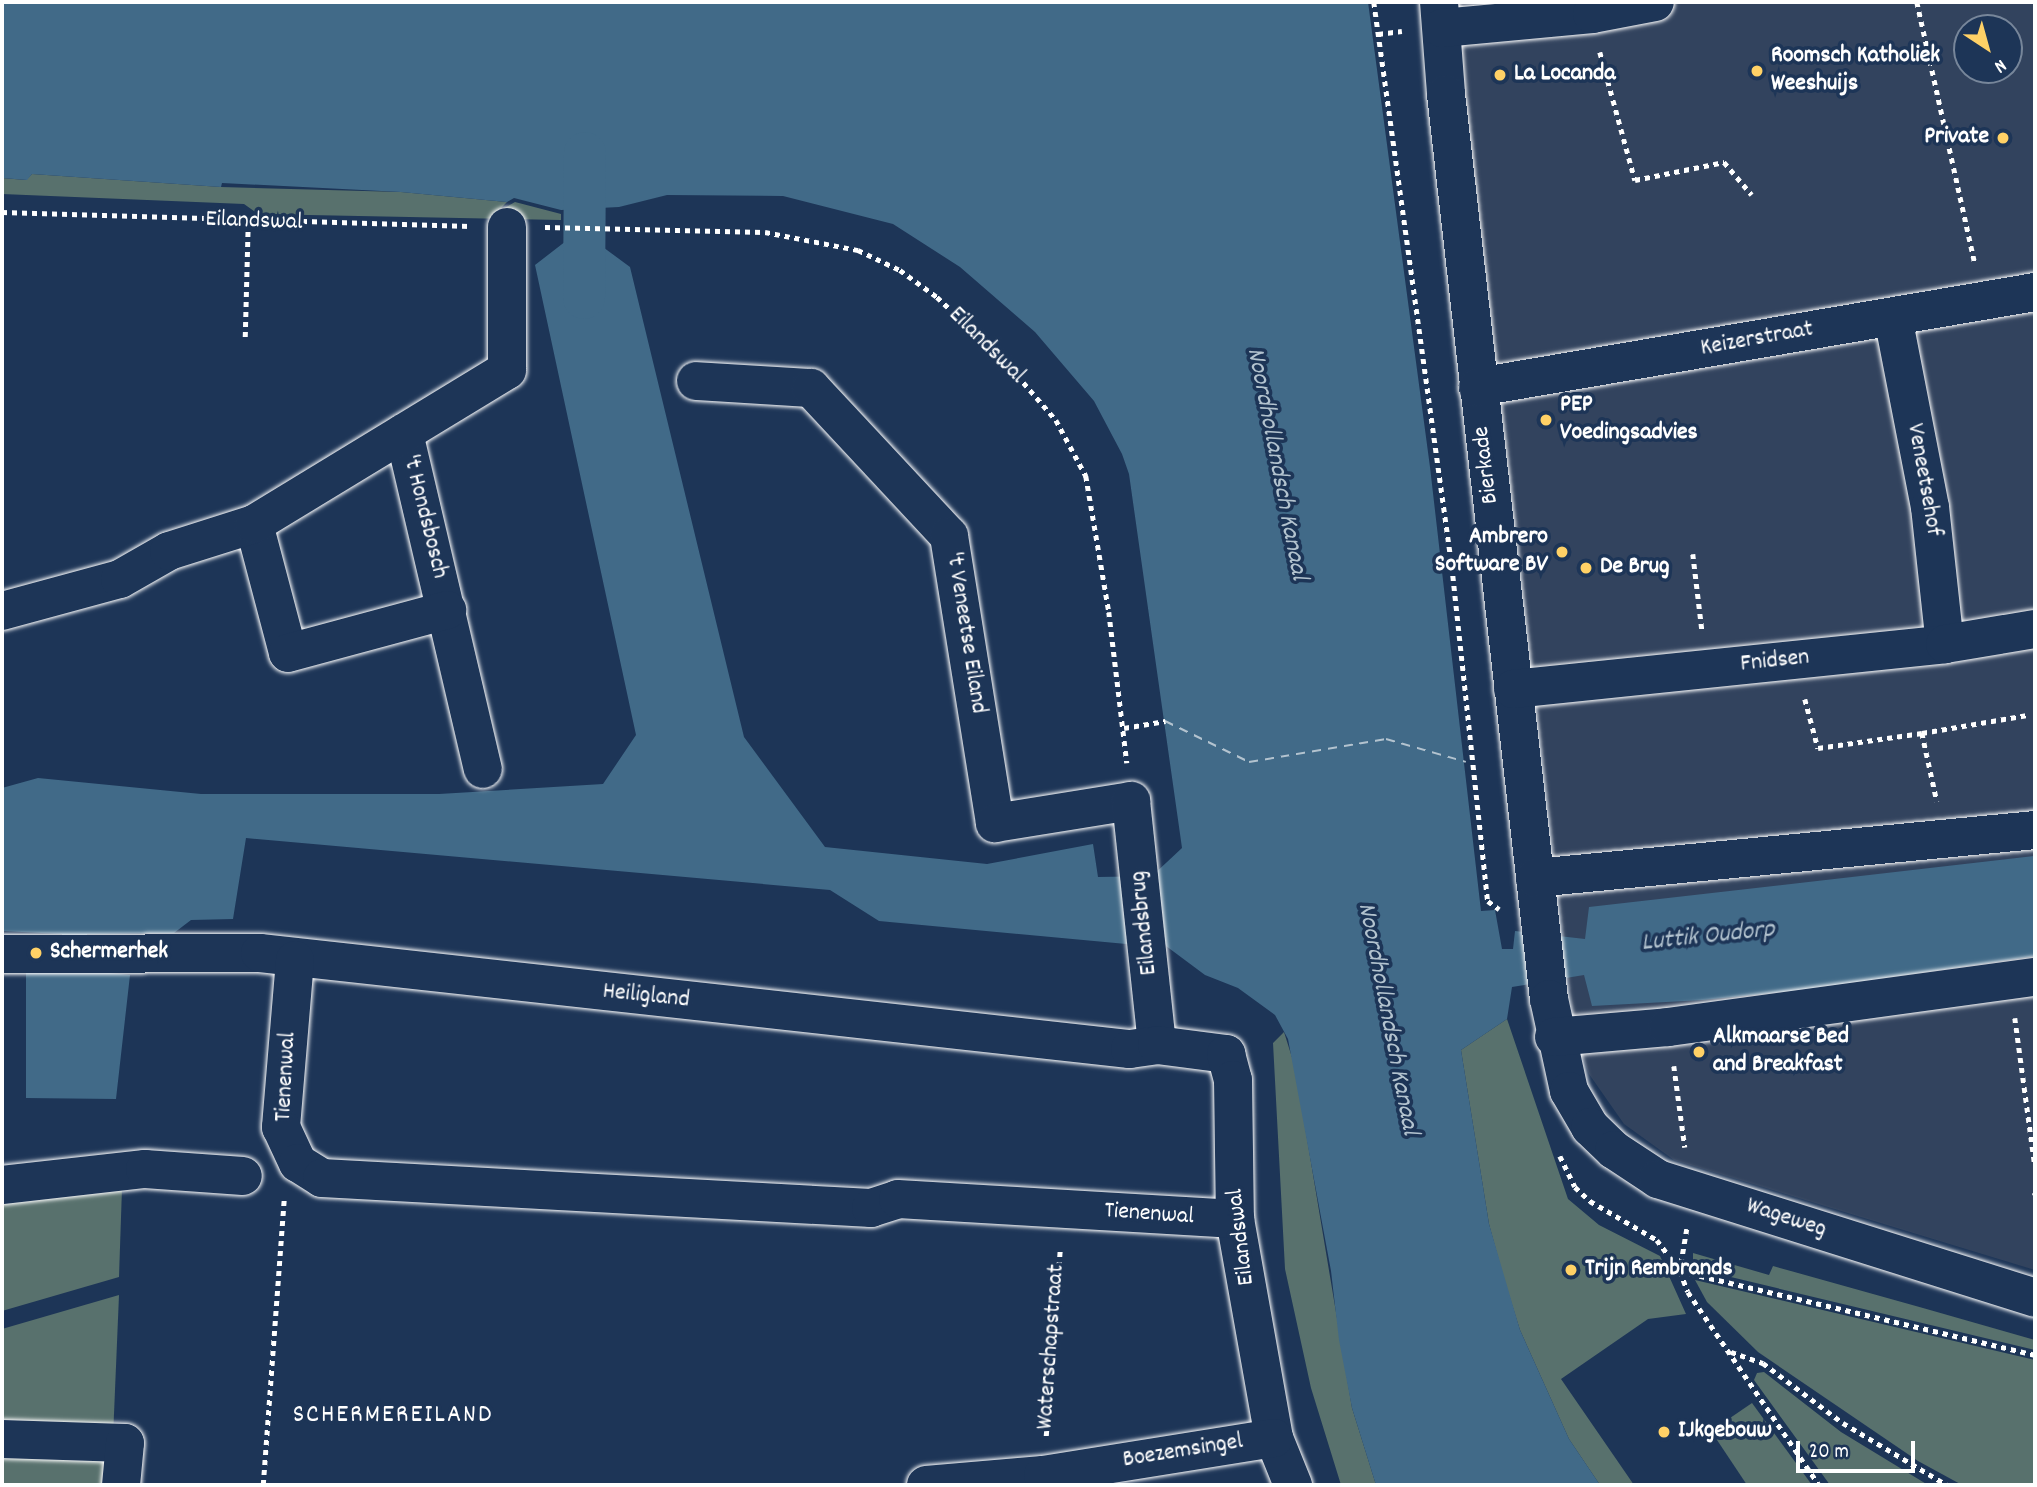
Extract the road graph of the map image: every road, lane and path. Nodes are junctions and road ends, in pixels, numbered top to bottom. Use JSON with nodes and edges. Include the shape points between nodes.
{"nodes":[{"id":1,"x":1374,"y":2,"type":"edge"},
{"id":2,"x":1654,"y":2,"type":"edge"},
{"id":3,"x":1917,"y":2,"type":"edge"},
{"id":4,"x":1592,"y":14,"type":"junction"},
{"id":5,"x":1441,"y":15,"type":"edge"},
{"id":6,"x":1752,"y":195,"type":"dead end"},
{"id":7,"x":2,"y":212,"type":"edge"},
{"id":8,"x":248,"y":222,"type":"junction"},
{"id":9,"x":507,"y":227,"type":"junction"},
{"id":10,"x":2035,"y":292,"type":"edge"},
{"id":11,"x":1984,"y":302,"type":"junction"},
{"id":12,"x":1893,"y":317,"type":"junction"},
{"id":13,"x":245,"y":337,"type":"dead end"},
{"id":14,"x":696,"y":381,"type":"dead end"},
{"id":15,"x":1478,"y":387,"type":"junction"},
{"id":16,"x":404,"y":433,"type":"junction"},
{"id":17,"x":254,"y":524,"type":"junction"},
{"id":18,"x":1693,"y":554,"type":"dead end"},
{"id":19,"x":447,"y":610,"type":"junction"},
{"id":20,"x":2,"y":611,"type":"edge"},
{"id":21,"x":2035,"y":629,"type":"edge"},
{"id":22,"x":1945,"y":644,"type":"junction"},
{"id":23,"x":1798,"y":659,"type":"junction"},
{"id":24,"x":1706,"y":669,"type":"junction"},
{"id":25,"x":1513,"y":689,"type":"junction"},
{"id":26,"x":2027,"y":715,"type":"dead end"},
{"id":27,"x":1166,"y":721,"type":"dead end"},
{"id":28,"x":1922,"y":733,"type":"junction"},
{"id":29,"x":1474,"y":761,"type":"junction"},
{"id":30,"x":1466,"y":762,"type":"dead end"},
{"id":31,"x":483,"y":769,"type":"dead end"},
{"id":32,"x":1132,"y":801,"type":"joint"},
{"id":33,"x":2035,"y":830,"type":"edge"},
{"id":34,"x":1944,"y":836,"type":"junction"},
{"id":35,"x":1535,"y":878,"type":"junction"},
{"id":36,"x":1488,"y":901,"type":"dead end"},
{"id":37,"x":19,"y":954,"type":"edge"},
{"id":38,"x":295,"y":960,"type":"junction"},
{"id":39,"x":2022,"y":979,"type":"edge"},
{"id":40,"x":1668,"y":1027,"type":"junction"},
{"id":41,"x":1554,"y":1037,"type":"junction"},
{"id":42,"x":1157,"y":1045,"type":"junction"},
{"id":43,"x":1687,"y":1157,"type":"dead end"},
{"id":44,"x":2035,"y":1166,"type":"edge"},
{"id":45,"x":243,"y":1176,"type":"dead end"},
{"id":46,"x":322,"y":1178,"type":"junction"},
{"id":47,"x":2,"y":1185,"type":"edge"},
{"id":48,"x":1062,"y":1210,"type":"junction"},
{"id":49,"x":1235,"y":1219,"type":"junction"},
{"id":50,"x":1687,"y":1229,"type":"dead end"},
{"id":51,"x":2035,"y":1298,"type":"edge"},
{"id":52,"x":1730,"y":1352,"type":"junction"},
{"id":53,"x":1274,"y":1438,"type":"junction"},
{"id":54,"x":2,"y":1439,"type":"edge"},
{"id":55,"x":1044,"y":1480,"type":"edge"},
{"id":56,"x":121,"y":1485,"type":"edge"},
{"id":57,"x":263,"y":1485,"type":"edge"},
{"id":58,"x":926,"y":1485,"type":"edge"},
{"id":59,"x":1293,"y":1485,"type":"edge"},
{"id":60,"x":1819,"y":1485,"type":"edge"},
{"id":61,"x":1947,"y":1485,"type":"edge"}],
"edges":[{"from":1,"to":29,"type":"path","via":[[1452,566]]},
{"from":2,"to":4,"type":"street"},
{"from":3,"to":11,"type":"path"},
{"from":4,"to":5,"type":"street"},
{"from":4,"to":6,"type":"path","via":[[1611,108],[1628,144],[1635,180],[1724,162]]},
{"from":5,"to":15,"type":"street","name":"Bierkade"},
{"from":7,"to":8,"type":"path","name":"Eilandswal"},
{"from":8,"to":9,"type":"path","name":"Eilandswal"},
{"from":8,"to":13,"type":"path"},
{"from":9,"to":16,"type":"street","via":[[507,370]]},
{"from":9,"to":27,"type":"path","name":"Eilandswal","via":[[601,225],[765,232],[858,250],[900,270],[937,297],[1056,420],[1086,476],[1124,728]]},
{"from":10,"to":11,"type":"street","name":"Keizerstraat"},
{"from":11,"to":12,"type":"street","name":"Keizerstraat"},
{"from":12,"to":15,"type":"street","name":"Keizerstraat"},
{"from":12,"to":22,"type":"street","name":"Veneetsehof","via":[[1930,507]]},
{"from":14,"to":32,"type":"street","name":"'t Veneetse Eiland","via":[[811,388],[949,536],[995,823]]},
{"from":15,"to":25,"type":"street","name":"Bierkade"},
{"from":16,"to":17,"type":"street","name":"'t Hondsbosch"},
{"from":16,"to":19,"type":"street","name":"'t Hondsbosch"},
{"from":17,"to":19,"type":"street","name":"'t Hondsbosch","via":[[288,653]]},
{"from":17,"to":20,"type":"street","name":"'t Hondsbosch","via":[[169,551],[120,579]]},
{"from":18,"to":24,"type":"path"},
{"from":19,"to":31,"type":"street","name":"'t Hondsbosch"},
{"from":21,"to":22,"type":"street","name":"Fnidsen"},
{"from":22,"to":23,"type":"street","name":"Fnidsen"},
{"from":23,"to":24,"type":"street","name":"Fnidsen"},
{"from":23,"to":28,"type":"path","via":[[1818,748]]},
{"from":24,"to":25,"type":"street","name":"Fnidsen"},
{"from":25,"to":35,"type":"street","name":"Bierkade"},
{"from":26,"to":28,"type":"path"},
{"from":28,"to":34,"type":"path"},
{"from":29,"to":30,"type":"path"},
{"from":29,"to":36,"type":"path"},
{"from":32,"to":42,"type":"street","name":"Eilandsbrug"},
{"from":33,"to":34,"type":"street"},
{"from":34,"to":35,"type":"street"},
{"from":35,"to":41,"type":"street","name":"Bierkade"},
{"from":37,"to":38,"type":"street","name":"Heiligland","via":[[260,953]]},
{"from":38,"to":42,"type":"street","name":"Heiligland","via":[[1130,1049]]},
{"from":38,"to":46,"type":"street","name":"Tienenwal","via":[[281,1127],[299,1163]]},
{"from":39,"to":40,"type":"street"},
{"from":39,"to":44,"type":"path"},
{"from":40,"to":41,"type":"street"},
{"from":40,"to":43,"type":"path"},
{"from":41,"to":51,"type":"street","name":"Wageweg","via":[[1569,1091],[1590,1127],[1614,1150],[1658,1179]]},
{"from":42,"to":49,"type":"street","name":"Eilandswal","via":[[1217,1052],[1232,1063]]},
{"from":45,"to":47,"type":"street","via":[[145,1169]]},
{"from":46,"to":48,"type":"street","name":"Tienenwal","via":[[871,1208],[898,1199]]},
{"from":46,"to":57,"type":"path","via":[[284,1194]]},
{"from":48,"to":49,"type":"street","name":"Tienenwal"},
{"from":48,"to":55,"type":"path","name":"Waterschapstraat"},
{"from":49,"to":53,"type":"street","name":"Eilandswal"},
{"from":50,"to":52,"type":"path","via":[[1680,1271],[1688,1292]]},
{"from":52,"to":60,"type":"path","via":[[1745,1381]]},
{"from":52,"to":61,"type":"path","via":[[1763,1363],[1843,1423]]},
{"from":53,"to":55,"type":"street","name":"Boezemsingel"},
{"from":53,"to":59,"type":"street","name":"Eilandswal"},
{"from":54,"to":56,"type":"street","via":[[125,1443]]},
{"from":55,"to":58,"type":"street","name":"Boezemsingel"}]}
